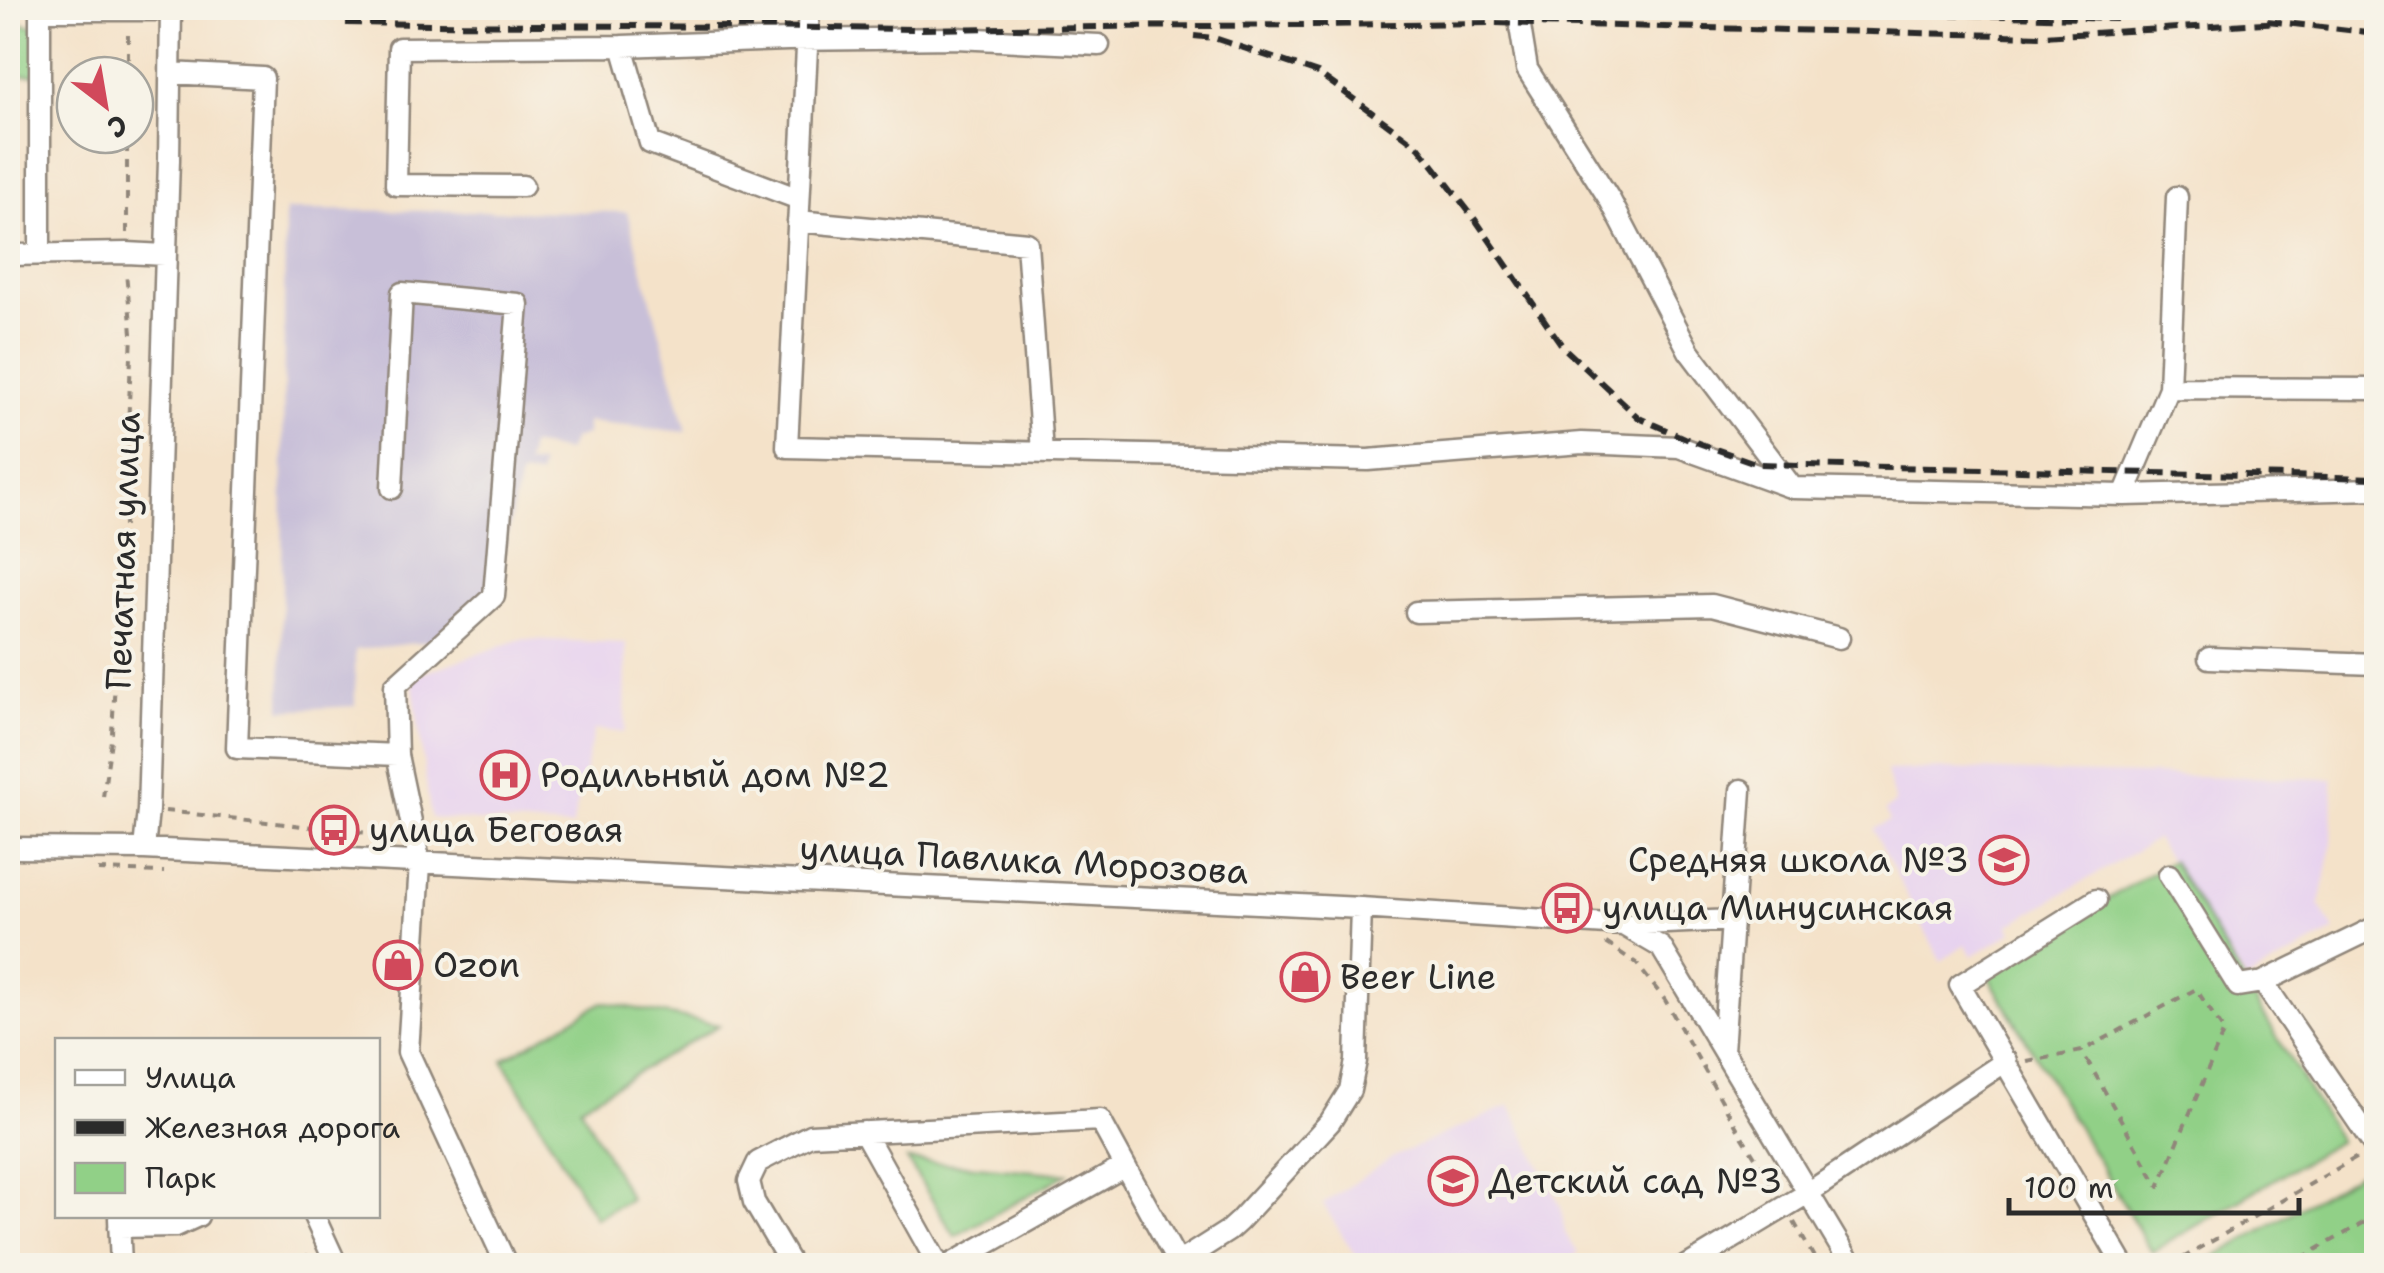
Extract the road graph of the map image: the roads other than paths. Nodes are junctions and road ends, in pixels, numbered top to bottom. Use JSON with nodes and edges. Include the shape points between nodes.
{"nodes":[{"id":1,"x":38,"y":8,"type":"edge"},
{"id":2,"x":809,"y":8,"type":"edge"},
{"id":3,"x":1517,"y":8,"type":"edge"},
{"id":4,"x":172,"y":9,"type":"edge"},
{"id":5,"x":807,"y":40,"type":"junction"},
{"id":6,"x":1099,"y":45,"type":"dead end"},
{"id":7,"x":622,"y":46,"type":"junction"},
{"id":8,"x":171,"y":74,"type":"junction"},
{"id":9,"x":523,"y":186,"type":"dead end"},
{"id":10,"x":2177,"y":197,"type":"dead end"},
{"id":11,"x":799,"y":199,"type":"junction"},
{"id":12,"x":798,"y":221,"type":"junction"},
{"id":13,"x":40,"y":254,"type":"junction"},
{"id":14,"x":8,"y":255,"type":"edge"},
{"id":15,"x":166,"y":255,"type":"junction"},
{"id":16,"x":2168,"y":388,"type":"junction"},
{"id":17,"x":2376,"y":388,"type":"edge"},
{"id":18,"x":1042,"y":452,"type":"junction"},
{"id":19,"x":392,"y":488,"type":"dead end"},
{"id":20,"x":1793,"y":488,"type":"junction"},
{"id":21,"x":2376,"y":489,"type":"edge"},
{"id":22,"x":2124,"y":495,"type":"junction"},
{"id":23,"x":1416,"y":612,"type":"dead end"},
{"id":24,"x":1839,"y":638,"type":"dead end"},
{"id":25,"x":2209,"y":658,"type":"dead end"},
{"id":26,"x":2376,"y":664,"type":"edge"},
{"id":27,"x":397,"y":755,"type":"junction"},
{"id":28,"x":1742,"y":790,"type":"dead end"},
{"id":29,"x":8,"y":848,"type":"edge"},
{"id":30,"x":144,"y":850,"type":"junction"},
{"id":31,"x":420,"y":864,"type":"junction"},
{"id":32,"x":2168,"y":874,"type":"dead end"},
{"id":33,"x":2096,"y":900,"type":"dead end"},
{"id":34,"x":1362,"y":908,"type":"junction"},
{"id":35,"x":1732,"y":920,"type":"junction"},
{"id":36,"x":1623,"y":924,"type":"junction"},
{"id":37,"x":2376,"y":927,"type":"edge"},
{"id":38,"x":2263,"y":982,"type":"junction"},
{"id":39,"x":1723,"y":1051,"type":"junction"},
{"id":40,"x":2007,"y":1064,"type":"junction"},
{"id":41,"x":864,"y":1132,"type":"junction"},
{"id":42,"x":2376,"y":1147,"type":"edge"},
{"id":43,"x":1125,"y":1166,"type":"junction"},
{"id":44,"x":1808,"y":1193,"type":"junction"},
{"id":45,"x":194,"y":1218,"type":"edge"},
{"id":46,"x":315,"y":1218,"type":"edge"},
{"id":47,"x":119,"y":1221,"type":"edge"},
{"id":48,"x":332,"y":1256,"type":"edge"},
{"id":49,"x":1176,"y":1264,"type":"edge"},
{"id":50,"x":121,"y":1266,"type":"edge"},
{"id":51,"x":507,"y":1266,"type":"edge"},
{"id":52,"x":792,"y":1266,"type":"edge"},
{"id":53,"x":939,"y":1266,"type":"edge"},
{"id":54,"x":948,"y":1266,"type":"edge"},
{"id":55,"x":1687,"y":1266,"type":"edge"},
{"id":56,"x":1852,"y":1266,"type":"edge"},
{"id":57,"x":2124,"y":1266,"type":"edge"}],
"edges":[{"from":1,"to":4,"type":"street"},
{"from":1,"to":13,"type":"street"},
{"from":2,"to":5,"type":"street"},
{"from":3,"to":20,"type":"street","via":[[1527,69],[1610,200],[1689,351]]},
{"from":4,"to":8,"type":"street","name":"Печатная улица"},
{"from":5,"to":6,"type":"street"},
{"from":5,"to":7,"type":"street"},
{"from":5,"to":11,"type":"street"},
{"from":7,"to":9,"type":"street","via":[[399,48],[396,185]]},
{"from":7,"to":11,"type":"street","via":[[650,142]]},
{"from":8,"to":15,"type":"street","name":"Печатная улица"},
{"from":8,"to":27,"type":"street","via":[[263,78],[237,748]]},
{"from":10,"to":16,"type":"street"},
{"from":11,"to":12,"type":"street"},
{"from":12,"to":18,"type":"street","via":[[1027,242]]},
{"from":12,"to":18,"type":"street","via":[[787,447]]},
{"from":13,"to":14,"type":"street"},
{"from":13,"to":15,"type":"street"},
{"from":15,"to":30,"type":"street","name":"Печатная улица"},
{"from":16,"to":17,"type":"street"},
{"from":16,"to":22,"type":"street"},
{"from":18,"to":20,"type":"street","via":[[1368,460],[1582,443],[1679,447]]},
{"from":19,"to":27,"type":"street","via":[[402,292],[518,304],[494,596],[395,686]]},
{"from":20,"to":22,"type":"street"},
{"from":21,"to":22,"type":"street"},
{"from":23,"to":24,"type":"street","via":[[1712,605]]},
{"from":25,"to":26,"type":"street"},
{"from":27,"to":31,"type":"street"},
{"from":28,"to":35,"type":"street"},
{"from":29,"to":30,"type":"street","name":"улица Павлика Морозова"},
{"from":30,"to":31,"type":"street","name":"улица Павлика Морозова"},
{"from":31,"to":34,"type":"street","name":"улица Павлика Морозова"},
{"from":31,"to":51,"type":"street","via":[[408,1052]]},
{"from":32,"to":38,"type":"street","via":[[2238,986]]},
{"from":33,"to":40,"type":"street","via":[[1960,985]]},
{"from":34,"to":36,"type":"street","name":"улица Павлика Морозова"},
{"from":34,"to":49,"type":"street","via":[[1356,1061],[1345,1100],[1239,1221]]},
{"from":35,"to":36,"type":"street"},
{"from":35,"to":39,"type":"street"},
{"from":36,"to":39,"type":"street","name":"улица Павлика Морозова","via":[[1662,947]]},
{"from":37,"to":38,"type":"street"},
{"from":38,"to":42,"type":"street"},
{"from":39,"to":44,"type":"street","name":"улица Павлика Морозова"},
{"from":40,"to":44,"type":"street"},
{"from":40,"to":57,"type":"street"},
{"from":41,"to":43,"type":"street","via":[[1100,1120]]},
{"from":41,"to":52,"type":"street","via":[[810,1135],[758,1162],[748,1181],[754,1202]]},
{"from":41,"to":53,"type":"street"},
{"from":43,"to":49,"type":"street"},
{"from":43,"to":54,"type":"street"},
{"from":44,"to":55,"type":"street"},
{"from":44,"to":56,"type":"street","name":"улица Павлика Морозова"},
{"from":45,"to":47,"type":"street","via":[[176,1226]]},
{"from":46,"to":48,"type":"street"},
{"from":47,"to":50,"type":"street"}]}
